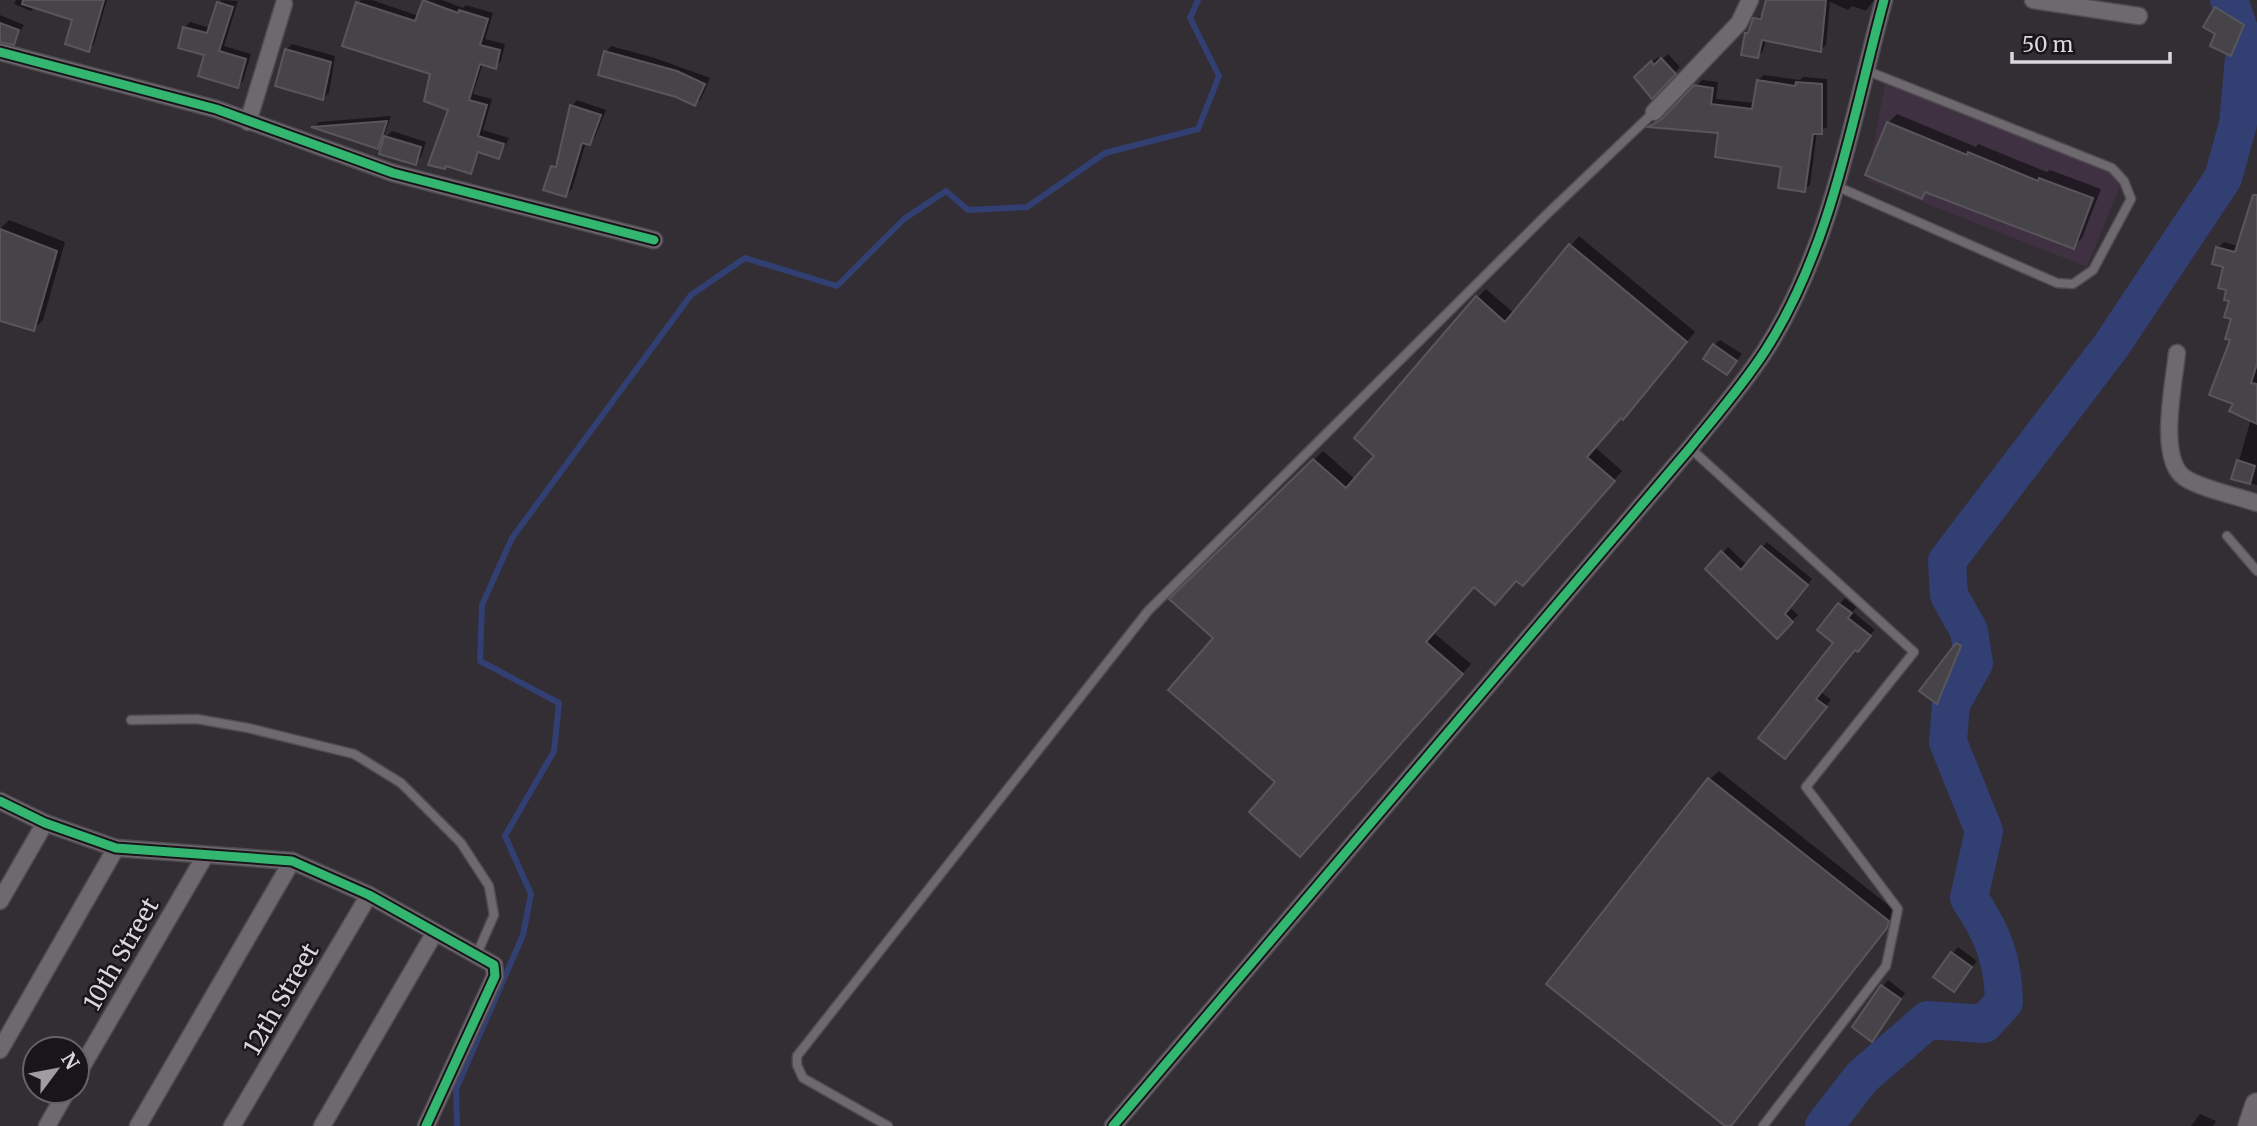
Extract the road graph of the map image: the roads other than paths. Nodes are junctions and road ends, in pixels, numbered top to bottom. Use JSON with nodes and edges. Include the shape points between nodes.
{"nodes":[{"id":1,"x":1750,"y":0,"type":"edge"},
{"id":2,"x":1884,"y":0,"type":"edge"},
{"id":3,"x":2033,"y":0,"type":"edge"},
{"id":4,"x":284,"y":4,"type":"dead end"},
{"id":5,"x":2138,"y":16,"type":"dead end"},
{"id":6,"x":0,"y":52,"type":"edge"},
{"id":7,"x":1865,"y":70,"type":"junction"},
{"id":8,"x":1654,"y":112,"type":"joint"},
{"id":9,"x":248,"y":122,"type":"junction"},
{"id":10,"x":1836,"y":186,"type":"junction"},
{"id":11,"x":654,"y":240,"type":"dead end"},
{"id":12,"x":2177,"y":353,"type":"dead end"},
{"id":13,"x":1690,"y":448,"type":"junction"},
{"id":14,"x":2257,"y":503,"type":"edge"},
{"id":15,"x":2227,"y":536,"type":"dead end"},
{"id":16,"x":2257,"y":571,"type":"edge"},
{"id":17,"x":131,"y":720,"type":"dead end"},
{"id":18,"x":0,"y":802,"type":"edge"},
{"id":19,"x":46,"y":823,"type":"junction"},
{"id":20,"x":116,"y":848,"type":"junction"},
{"id":21,"x":205,"y":856,"type":"junction"},
{"id":22,"x":292,"y":860,"type":"junction"},
{"id":23,"x":369,"y":895,"type":"junction"},
{"id":24,"x":0,"y":901,"type":"edge"},
{"id":25,"x":434,"y":934,"type":"junction"},
{"id":26,"x":476,"y":956,"type":"junction"},
{"id":27,"x":0,"y":1050,"type":"edge"},
{"id":28,"x":91,"y":1051,"type":"edge"},
{"id":29,"x":59,"y":1105,"type":"edge"},
{"id":30,"x":2257,"y":1105,"type":"edge"},
{"id":31,"x":47,"y":1126,"type":"edge"},
{"id":32,"x":138,"y":1126,"type":"edge"},
{"id":33,"x":232,"y":1126,"type":"edge"},
{"id":34,"x":322,"y":1126,"type":"edge"},
{"id":35,"x":426,"y":1126,"type":"edge"},
{"id":36,"x":888,"y":1126,"type":"edge"},
{"id":37,"x":1113,"y":1126,"type":"edge"},
{"id":38,"x":1763,"y":1126,"type":"edge"},
{"id":39,"x":2250,"y":1126,"type":"edge"}],
"edges":[{"from":1,"to":8,"type":"street","via":[[1739,23]]},
{"from":2,"to":7,"type":"street"},
{"from":3,"to":5,"type":"street"},
{"from":4,"to":9,"type":"street"},
{"from":6,"to":9,"type":"street","via":[[216,108]]},
{"from":7,"to":10,"type":"street"},
{"from":7,"to":10,"type":"lane","via":[[2112,168],[2132,199],[2093,270],[2073,285],[2057,284]]},
{"from":8,"to":36,"type":"lane","via":[[1148,611],[797,1056],[803,1078]]},
{"from":9,"to":11,"type":"street","via":[[393,173]]},
{"from":10,"to":13,"type":"street","via":[[1808,269],[1765,351]]},
{"from":12,"to":14,"type":"street","via":[[2169,445],[2172,464],[2185,478]]},
{"from":13,"to":37,"type":"street"},
{"from":13,"to":38,"type":"lane","via":[[1914,652],[1806,787],[1898,909],[1885,966]]},
{"from":15,"to":16,"type":"lane"},
{"from":17,"to":26,"type":"lane","via":[[197,719],[248,728],[354,754],[401,783],[461,843],[489,886],[494,915]]},
{"from":18,"to":19,"type":"street"},
{"from":19,"to":20,"type":"street"},
{"from":19,"to":24,"type":"street"},
{"from":20,"to":21,"type":"street"},
{"from":20,"to":27,"type":"street"},
{"from":21,"to":22,"type":"street"},
{"from":21,"to":28,"type":"street","name":"10th Street"},
{"from":22,"to":23,"type":"street"},
{"from":22,"to":32,"type":"street"},
{"from":23,"to":25,"type":"street"},
{"from":23,"to":33,"type":"street","name":"12th Street"},
{"from":25,"to":26,"type":"street"},
{"from":25,"to":34,"type":"street"},
{"from":26,"to":35,"type":"street","via":[[494,965],[496,974]]},
{"from":29,"to":31,"type":"street"},
{"from":30,"to":39,"type":"street"}]}
